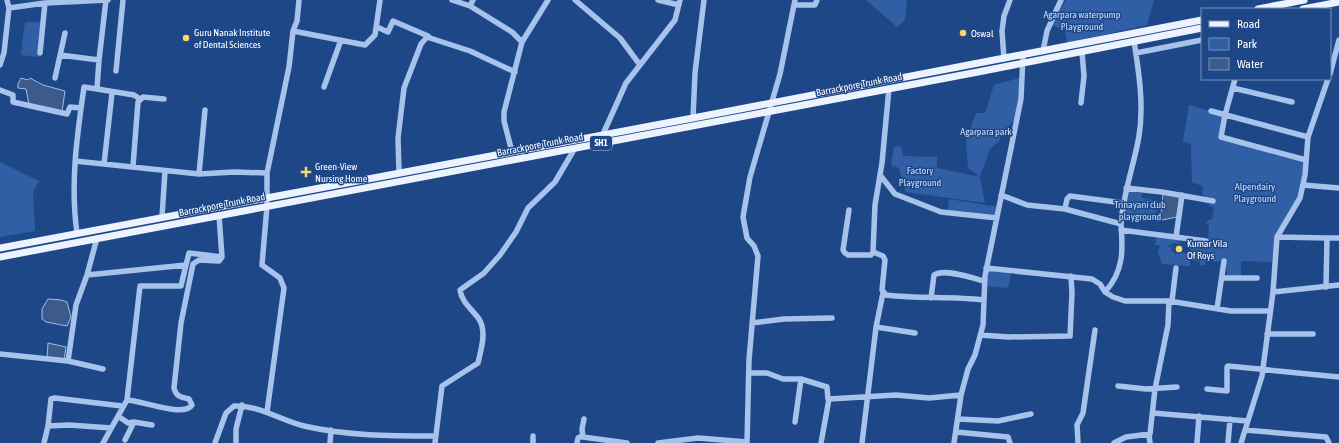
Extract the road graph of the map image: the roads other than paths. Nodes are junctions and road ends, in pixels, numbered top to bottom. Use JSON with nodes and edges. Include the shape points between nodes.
{"nodes":[{"id":1,"x":7,"y":0,"type":"edge"},
{"id":2,"x":107,"y":0,"type":"edge"},
{"id":3,"x":123,"y":0,"type":"edge"},
{"id":4,"x":299,"y":0,"type":"edge"},
{"id":5,"x":380,"y":0,"type":"edge"},
{"id":6,"x":452,"y":0,"type":"edge"},
{"id":7,"x":473,"y":0,"type":"edge"},
{"id":8,"x":548,"y":0,"type":"edge"},
{"id":9,"x":575,"y":0,"type":"edge"},
{"id":10,"x":658,"y":0,"type":"edge"},
{"id":11,"x":704,"y":0,"type":"edge"},
{"id":12,"x":817,"y":0,"type":"edge"},
{"id":13,"x":1010,"y":0,"type":"edge"},
{"id":14,"x":1061,"y":0,"type":"edge"},
{"id":15,"x":1304,"y":0,"type":"edge"},
{"id":16,"x":1339,"y":2,"type":"edge"},
{"id":17,"x":45,"y":3,"type":"junction"},
{"id":18,"x":679,"y":3,"type":"edge"},
{"id":19,"x":795,"y":3,"type":"edge"},
{"id":20,"x":470,"y":6,"type":"junction"},
{"id":21,"x":9,"y":8,"type":"junction"},
{"id":22,"x":1263,"y":8,"type":"edge"},
{"id":23,"x":1308,"y":8,"type":"edge"},
{"id":24,"x":1201,"y":20,"type":"edge"},
{"id":25,"x":1169,"y":26,"type":"junction"},
{"id":26,"x":377,"y":27,"type":"junction"},
{"id":27,"x":1201,"y":28,"type":"edge"},
{"id":28,"x":293,"y":31,"type":"junction"},
{"id":29,"x":65,"y":33,"type":"dead end"},
{"id":30,"x":1170,"y":34,"type":"junction"},
{"id":31,"x":428,"y":36,"type":"junction"},
{"id":32,"x":341,"y":40,"type":"junction"},
{"id":33,"x":1201,"y":40,"type":"edge"},
{"id":34,"x":1339,"y":40,"type":"edge"},
{"id":35,"x":1134,"y":41,"type":"junction"},
{"id":36,"x":522,"y":42,"type":"junction"},
{"id":37,"x":1043,"y":51,"type":"junction"},
{"id":38,"x":1082,"y":52,"type":"junction"},
{"id":39,"x":40,"y":53,"type":"dead end"},
{"id":40,"x":1136,"y":53,"type":"junction"},
{"id":41,"x":60,"y":55,"type":"junction"},
{"id":42,"x":1023,"y":55,"type":"junction"},
{"id":43,"x":1004,"y":59,"type":"junction"},
{"id":44,"x":99,"y":60,"type":"junction"},
{"id":45,"x":1024,"y":63,"type":"junction"},
{"id":46,"x":0,"y":65,"type":"edge"},
{"id":47,"x":640,"y":65,"type":"junction"},
{"id":48,"x":1331,"y":70,"type":"edge"},
{"id":49,"x":116,"y":71,"type":"dead end"},
{"id":50,"x":515,"y":72,"type":"junction"},
{"id":51,"x":55,"y":78,"type":"dead end"},
{"id":52,"x":1235,"y":80,"type":"edge"},
{"id":53,"x":1328,"y":80,"type":"edge"},
{"id":54,"x":324,"y":87,"type":"dead end"},
{"id":55,"x":889,"y":88,"type":"junction"},
{"id":56,"x":1232,"y":88,"type":"junction"},
{"id":57,"x":97,"y":89,"type":"junction"},
{"id":58,"x":0,"y":90,"type":"edge"},
{"id":59,"x":112,"y":93,"type":"junction"},
{"id":60,"x":140,"y":98,"type":"junction"},
{"id":61,"x":164,"y":99,"type":"dead end"},
{"id":62,"x":771,"y":101,"type":"junction"},
{"id":63,"x":1292,"y":102,"type":"dead end"},
{"id":64,"x":1081,"y":103,"type":"dead end"},
{"id":65,"x":81,"y":108,"type":"junction"},
{"id":66,"x":205,"y":110,"type":"dead end"},
{"id":67,"x":769,"y":111,"type":"junction"},
{"id":68,"x":1211,"y":111,"type":"dead end"},
{"id":69,"x":1225,"y":114,"type":"junction"},
{"id":70,"x":693,"y":118,"type":"junction"},
{"id":71,"x":603,"y":134,"type":"junction"},
{"id":72,"x":1308,"y":137,"type":"junction"},
{"id":73,"x":604,"y":142,"type":"junction"},
{"id":74,"x":576,"y":148,"type":"junction"},
{"id":75,"x":512,"y":152,"type":"junction"},
{"id":76,"x":1306,"y":160,"type":"junction"},
{"id":77,"x":75,"y":161,"type":"junction"},
{"id":78,"x":104,"y":164,"type":"junction"},
{"id":79,"x":133,"y":166,"type":"junction"},
{"id":80,"x":165,"y":171,"type":"junction"},
{"id":81,"x":399,"y":172,"type":"junction"},
{"id":82,"x":267,"y":173,"type":"junction"},
{"id":83,"x":199,"y":174,"type":"junction"},
{"id":84,"x":880,"y":175,"type":"junction"},
{"id":85,"x":1303,"y":185,"type":"junction"},
{"id":86,"x":1126,"y":188,"type":"junction"},
{"id":87,"x":1339,"y":188,"type":"edge"},
{"id":88,"x":1001,"y":195,"type":"junction"},
{"id":89,"x":1182,"y":196,"type":"junction"},
{"id":90,"x":1213,"y":201,"type":"dead end"},
{"id":91,"x":267,"y":202,"type":"junction"},
{"id":92,"x":1123,"y":203,"type":"junction"},
{"id":93,"x":1064,"y":209,"type":"junction"},
{"id":94,"x":849,"y":210,"type":"dead end"},
{"id":95,"x":219,"y":215,"type":"junction"},
{"id":96,"x":162,"y":217,"type":"junction"},
{"id":97,"x":997,"y":218,"type":"junction"},
{"id":98,"x":1121,"y":224,"type":"junction"},
{"id":99,"x":1122,"y":230,"type":"junction"},
{"id":100,"x":77,"y":232,"type":"junction"},
{"id":101,"x":1176,"y":237,"type":"junction"},
{"id":102,"x":1277,"y":237,"type":"junction"},
{"id":103,"x":97,"y":238,"type":"junction"},
{"id":104,"x":1327,"y":238,"type":"junction"},
{"id":105,"x":1339,"y":238,"type":"edge"},
{"id":106,"x":1206,"y":241,"type":"dead end"},
{"id":107,"x":0,"y":248,"type":"edge"},
{"id":108,"x":873,"y":252,"type":"junction"},
{"id":109,"x":0,"y":257,"type":"edge"},
{"id":110,"x":222,"y":257,"type":"junction"},
{"id":111,"x":1224,"y":261,"type":"dead end"},
{"id":112,"x":186,"y":265,"type":"junction"},
{"id":113,"x":986,"y":268,"type":"junction"},
{"id":114,"x":1176,"y":268,"type":"dead end"},
{"id":115,"x":87,"y":275,"type":"junction"},
{"id":116,"x":1071,"y":276,"type":"junction"},
{"id":117,"x":1222,"y":278,"type":"junction"},
{"id":118,"x":1257,"y":278,"type":"dead end"},
{"id":119,"x":984,"y":281,"type":"junction"},
{"id":120,"x":1339,"y":285,"type":"edge"},
{"id":121,"x":1326,"y":287,"type":"junction"},
{"id":122,"x":1105,"y":292,"type":"junction"},
{"id":123,"x":1273,"y":292,"type":"junction"},
{"id":124,"x":883,"y":293,"type":"junction"},
{"id":125,"x":931,"y":298,"type":"junction"},
{"id":126,"x":984,"y":300,"type":"junction"},
{"id":127,"x":1170,"y":301,"type":"junction"},
{"id":128,"x":1217,"y":309,"type":"junction"},
{"id":129,"x":1269,"y":311,"type":"junction"},
{"id":130,"x":832,"y":318,"type":"dead end"},
{"id":131,"x":752,"y":323,"type":"junction"},
{"id":132,"x":876,"y":327,"type":"junction"},
{"id":133,"x":1095,"y":330,"type":"dead end"},
{"id":134,"x":915,"y":333,"type":"dead end"},
{"id":135,"x":1267,"y":334,"type":"junction"},
{"id":136,"x":1313,"y":334,"type":"dead end"},
{"id":137,"x":980,"y":335,"type":"junction"},
{"id":138,"x":0,"y":354,"type":"edge"},
{"id":139,"x":68,"y":361,"type":"junction"},
{"id":140,"x":103,"y":369,"type":"dead end"},
{"id":141,"x":1263,"y":370,"type":"junction"},
{"id":142,"x":749,"y":373,"type":"junction"},
{"id":143,"x":1339,"y":377,"type":"edge"},
{"id":144,"x":801,"y":379,"type":"junction"},
{"id":145,"x":1118,"y":386,"type":"dead end"},
{"id":146,"x":1177,"y":387,"type":"dead end"},
{"id":147,"x":1155,"y":389,"type":"junction"},
{"id":148,"x":1207,"y":389,"type":"dead end"},
{"id":149,"x":961,"y":395,"type":"junction"},
{"id":150,"x":868,"y":396,"type":"junction"},
{"id":151,"x":828,"y":399,"type":"junction"},
{"id":152,"x":127,"y":400,"type":"junction"},
{"id":153,"x":122,"y":406,"type":"junction"},
{"id":154,"x":242,"y":406,"type":"junction"},
{"id":155,"x":267,"y":412,"type":"junction"},
{"id":156,"x":1153,"y":413,"type":"junction"},
{"id":157,"x":1031,"y":414,"type":"dead end"},
{"id":158,"x":118,"y":416,"type":"junction"},
{"id":159,"x":1199,"y":416,"type":"junction"},
{"id":160,"x":584,"y":419,"type":"dead end"},
{"id":161,"x":958,"y":419,"type":"junction"},
{"id":162,"x":1230,"y":419,"type":"junction"},
{"id":163,"x":1247,"y":421,"type":"junction"},
{"id":164,"x":134,"y":422,"type":"junction"},
{"id":165,"x":795,"y":422,"type":"dead end"},
{"id":166,"x":152,"y":425,"type":"dead end"},
{"id":167,"x":48,"y":426,"type":"junction"},
{"id":168,"x":111,"y":428,"type":"junction"},
{"id":169,"x":331,"y":430,"type":"junction"},
{"id":170,"x":1245,"y":430,"type":"junction"},
{"id":171,"x":956,"y":432,"type":"junction"},
{"id":172,"x":1149,"y":435,"type":"junction"},
{"id":173,"x":435,"y":436,"type":"junction"},
{"id":174,"x":534,"y":436,"type":"dead end"},
{"id":175,"x":582,"y":436,"type":"junction"},
{"id":176,"x":125,"y":440,"type":"dead end"},
{"id":177,"x":685,"y":441,"type":"edge"},
{"id":178,"x":747,"y":442,"type":"edge"},
{"id":179,"x":44,"y":443,"type":"edge"},
{"id":180,"x":103,"y":443,"type":"edge"},
{"id":181,"x":215,"y":443,"type":"edge"},
{"id":182,"x":236,"y":443,"type":"edge"},
{"id":183,"x":330,"y":443,"type":"edge"},
{"id":184,"x":435,"y":443,"type":"edge"},
{"id":185,"x":533,"y":443,"type":"edge"},
{"id":186,"x":577,"y":443,"type":"edge"},
{"id":187,"x":627,"y":443,"type":"edge"},
{"id":188,"x":658,"y":443,"type":"edge"},
{"id":189,"x":821,"y":443,"type":"edge"},
{"id":190,"x":862,"y":443,"type":"edge"},
{"id":191,"x":954,"y":443,"type":"edge"},
{"id":192,"x":1010,"y":443,"type":"edge"},
{"id":193,"x":1078,"y":443,"type":"edge"},
{"id":194,"x":1114,"y":443,"type":"edge"},
{"id":195,"x":1150,"y":443,"type":"edge"},
{"id":196,"x":1197,"y":443,"type":"edge"},
{"id":197,"x":1228,"y":443,"type":"edge"},
{"id":198,"x":1241,"y":443,"type":"edge"},
{"id":199,"x":1328,"y":443,"type":"edge"}],
"edges":[{"from":1,"to":21,"type":"street"},
{"from":2,"to":17,"type":"street"},
{"from":2,"to":44,"type":"street"},
{"from":3,"to":49,"type":"street"},
{"from":4,"to":28,"type":"street","via":[[297,21]]},
{"from":5,"to":26,"type":"street"},
{"from":6,"to":20,"type":"street"},
{"from":7,"to":20,"type":"street"},
{"from":8,"to":36,"type":"street"},
{"from":9,"to":47,"type":"street","via":[[620,38]]},
{"from":10,"to":18,"type":"street"},
{"from":11,"to":70,"type":"street","via":[[695,73]]},
{"from":12,"to":19,"type":"street","via":[[815,6]]},
{"from":13,"to":43,"type":"street","via":[[1002,31]]},
{"from":14,"to":37,"type":"street","via":[[1051,20]]},
{"from":15,"to":22,"type":"main road"},
{"from":16,"to":23,"type":"main road"},
{"from":17,"to":21,"type":"street"},
{"from":17,"to":39,"type":"street"},
{"from":18,"to":47,"type":"street","via":[[675,20]]},
{"from":19,"to":62,"type":"street","via":[[780,74]]},
{"from":20,"to":36,"type":"street","via":[[512,32]]},
{"from":21,"to":46,"type":"street","via":[[4,53]]},
{"from":24,"to":25,"type":"main road","name":"Barrackpore Trunk Road","number":"SH1"},
{"from":25,"to":30,"type":"main road"},
{"from":25,"to":37,"type":"main road","name":"Barrackpore Trunk Road","number":"SH1"},
{"from":26,"to":31,"type":"street","via":[[388,32],[393,21]]},
{"from":26,"to":32,"type":"street","via":[[368,44]]},
{"from":27,"to":30,"type":"main road","name":"Barrackpore Trunk Road","number":"SH1"},
{"from":28,"to":32,"type":"street"},
{"from":28,"to":82,"type":"street","via":[[289,67]]},
{"from":29,"to":41,"type":"street"},
{"from":30,"to":35,"type":"main road","name":"Barrackpore Trunk Road","number":"SH1"},
{"from":31,"to":50,"type":"street","via":[[477,54]]},
{"from":31,"to":81,"type":"street","via":[[421,44],[404,88],[398,138]]},
{"from":32,"to":54,"type":"street"},
{"from":33,"to":40,"type":"street"},
{"from":34,"to":48,"type":"street"},
{"from":35,"to":38,"type":"main road","name":"Barrackpore Trunk Road","number":"SH1"},
{"from":35,"to":40,"type":"street"},
{"from":36,"to":50,"type":"street"},
{"from":37,"to":42,"type":"main road","name":"Barrackpore Trunk Road","number":"SH1"},
{"from":38,"to":45,"type":"main road","name":"Barrackpore Trunk Road","number":"SH1"},
{"from":38,"to":64,"type":"street","via":[[1084,76]]},
{"from":40,"to":86,"type":"street","via":[[1141,96],[1140,117],[1134,158]]},
{"from":41,"to":44,"type":"street"},
{"from":41,"to":51,"type":"street"},
{"from":42,"to":43,"type":"main road","name":"Barrackpore Trunk Road","number":"SH1"},
{"from":42,"to":45,"type":"street"},
{"from":43,"to":62,"type":"main road","name":"Barrackpore Trunk Road","number":"SH1"},
{"from":44,"to":57,"type":"street"},
{"from":45,"to":55,"type":"main road","name":"Barrackpore Trunk Road","number":"SH1"},
{"from":45,"to":88,"type":"street","via":[[1020,107]]},
{"from":47,"to":71,"type":"street","via":[[626,83]]},
{"from":50,"to":75,"type":"street","via":[[504,112]]},
{"from":52,"to":56,"type":"street"},
{"from":53,"to":72,"type":"street"},
{"from":55,"to":67,"type":"main road","name":"Barrackpore Trunk Road","number":"SH1"},
{"from":55,"to":84,"type":"street","via":[[888,118]]},
{"from":56,"to":63,"type":"street"},
{"from":56,"to":69,"type":"street"},
{"from":57,"to":59,"type":"street"},
{"from":57,"to":65,"type":"street","via":[[84,87]]},
{"from":58,"to":65,"type":"street","via":[[13,95],[13,102],[67,114],[70,107]]},
{"from":59,"to":60,"type":"street"},
{"from":59,"to":78,"type":"street"},
{"from":60,"to":61,"type":"street"},
{"from":60,"to":79,"type":"street"},
{"from":62,"to":67,"type":"street"},
{"from":62,"to":70,"type":"main road","name":"Barrackpore Trunk Road","number":"SH1"},
{"from":65,"to":77,"type":"street"},
{"from":66,"to":83,"type":"street"},
{"from":67,"to":73,"type":"main road","name":"Barrackpore Trunk Road","number":"SH1"},
{"from":67,"to":131,"type":"street","via":[[750,177],[743,218],[747,238],[758,256]]},
{"from":68,"to":69,"type":"street"},
{"from":69,"to":72,"type":"street"},
{"from":69,"to":76,"type":"street","via":[[1220,134],[1222,138]]},
{"from":70,"to":71,"type":"main road","name":"Barrackpore Trunk Road","number":"SH1"},
{"from":71,"to":73,"type":"street"},
{"from":71,"to":75,"type":"main road","name":"Barrackpore Trunk Road","number":"SH1"},
{"from":72,"to":76,"type":"street"},
{"from":73,"to":74,"type":"main road","name":"Barrackpore Trunk Road","number":"SH1"},
{"from":74,"to":91,"type":"main road","name":"Barrackpore Trunk Road","number":"SH1"},
{"from":74,"to":173,"type":"street","via":[[555,182],[528,208],[500,255],[484,273],[460,290],[461,298],[480,321],[483,340],[478,363],[442,386]]},
{"from":75,"to":81,"type":"main road","name":"Barrackpore Trunk Road","number":"SH1"},
{"from":76,"to":85,"type":"street"},
{"from":77,"to":78,"type":"street"},
{"from":77,"to":100,"type":"street","via":[[73,208]]},
{"from":78,"to":79,"type":"street"},
{"from":79,"to":80,"type":"street"},
{"from":80,"to":83,"type":"street"},
{"from":80,"to":96,"type":"street"},
{"from":81,"to":91,"type":"main road","name":"Barrackpore Trunk Road","number":"SH1"},
{"from":82,"to":83,"type":"street"},
{"from":82,"to":91,"type":"street"},
{"from":84,"to":97,"type":"street","via":[[895,194],[941,212]]},
{"from":84,"to":108,"type":"street","via":[[875,205]]},
{"from":85,"to":87,"type":"street"},
{"from":85,"to":102,"type":"street","via":[[1298,204]]},
{"from":86,"to":89,"type":"street"},
{"from":86,"to":92,"type":"street"},
{"from":88,"to":93,"type":"street","via":[[1027,205]]},
{"from":88,"to":97,"type":"street"},
{"from":89,"to":90,"type":"street"},
{"from":89,"to":101,"type":"street"},
{"from":91,"to":95,"type":"main road","name":"Barrackpore Trunk Road","number":"SH1"},
{"from":91,"to":96,"type":"main road","name":"Barrackpore Trunk Road","number":"SH1"},
{"from":91,"to":155,"type":"street","via":[[262,265],[280,278],[284,288]]},
{"from":92,"to":93,"type":"street","via":[[1070,196]]},
{"from":92,"to":98,"type":"street"},
{"from":93,"to":98,"type":"street"},
{"from":94,"to":108,"type":"street","via":[[843,250],[848,255],[871,255]]},
{"from":95,"to":103,"type":"main road","name":"Barrackpore Trunk Road","number":"SH1"},
{"from":95,"to":110,"type":"street"},
{"from":96,"to":100,"type":"main road","name":"Barrackpore Trunk Road","number":"SH1"},
{"from":97,"to":113,"type":"street"},
{"from":98,"to":99,"type":"street"},
{"from":99,"to":101,"type":"street"},
{"from":99,"to":122,"type":"street","via":[[1119,271]]},
{"from":100,"to":107,"type":"main road","name":"Barrackpore Trunk Road","number":"SH1"},
{"from":101,"to":106,"type":"street"},
{"from":102,"to":104,"type":"street"},
{"from":102,"to":123,"type":"street"},
{"from":103,"to":109,"type":"main road","name":"Barrackpore Trunk Road","number":"SH1"},
{"from":103,"to":115,"type":"street"},
{"from":104,"to":105,"type":"street"},
{"from":104,"to":121,"type":"street"},
{"from":108,"to":124,"type":"street","via":[[883,256],[885,260]]},
{"from":110,"to":112,"type":"street","via":[[190,253]]},
{"from":110,"to":152,"type":"street","via":[[220,261],[196,261],[191,272],[181,323],[174,388],[178,396],[191,401],[191,408],[174,410]]},
{"from":111,"to":117,"type":"street"},
{"from":112,"to":115,"type":"street"},
{"from":112,"to":152,"type":"street","via":[[181,286],[140,286]]},
{"from":113,"to":116,"type":"street"},
{"from":113,"to":119,"type":"street"},
{"from":114,"to":127,"type":"street"},
{"from":115,"to":139,"type":"street","via":[[76,306]]},
{"from":116,"to":122,"type":"street","via":[[1096,281]]},
{"from":116,"to":137,"type":"street","via":[[1070,336],[1016,338]]},
{"from":117,"to":118,"type":"street"},
{"from":117,"to":128,"type":"street"},
{"from":119,"to":125,"type":"street","via":[[939,272],[934,275]]},
{"from":119,"to":126,"type":"street"},
{"from":120,"to":121,"type":"street"},
{"from":121,"to":123,"type":"street"},
{"from":122,"to":127,"type":"street","via":[[1125,301]]},
{"from":123,"to":129,"type":"street"},
{"from":124,"to":125,"type":"street","via":[[907,298]]},
{"from":124,"to":132,"type":"street"},
{"from":125,"to":126,"type":"street"},
{"from":126,"to":137,"type":"street"},
{"from":127,"to":128,"type":"street"},
{"from":127,"to":147,"type":"street","via":[[1168,325]]},
{"from":128,"to":129,"type":"street"},
{"from":129,"to":135,"type":"street"},
{"from":130,"to":131,"type":"street"},
{"from":131,"to":142,"type":"street"},
{"from":132,"to":134,"type":"street"},
{"from":132,"to":150,"type":"street"},
{"from":133,"to":193,"type":"street","via":[[1082,413],[1077,425]]},
{"from":135,"to":136,"type":"street"},
{"from":135,"to":141,"type":"street"},
{"from":137,"to":149,"type":"street"},
{"from":138,"to":139,"type":"street"},
{"from":139,"to":140,"type":"street"},
{"from":141,"to":143,"type":"street"},
{"from":141,"to":148,"type":"street","via":[[1228,366],[1227,391]]},
{"from":141,"to":163,"type":"street"},
{"from":142,"to":144,"type":"street","via":[[767,373],[783,379]]},
{"from":142,"to":178,"type":"street"},
{"from":144,"to":151,"type":"street","via":[[827,387]]},
{"from":144,"to":165,"type":"street"},
{"from":145,"to":147,"type":"street"},
{"from":146,"to":147,"type":"street"},
{"from":147,"to":156,"type":"street"},
{"from":149,"to":150,"type":"street","via":[[928,398]]},
{"from":149,"to":161,"type":"street"},
{"from":150,"to":151,"type":"street"},
{"from":150,"to":190,"type":"street"},
{"from":151,"to":189,"type":"street"},
{"from":152,"to":153,"type":"street"},
{"from":153,"to":158,"type":"street"},
{"from":153,"to":167,"type":"street","via":[[51,399]]},
{"from":154,"to":155,"type":"street"},
{"from":154,"to":181,"type":"street","via":[[234,406],[226,413]]},
{"from":154,"to":182,"type":"street","via":[[236,429]]},
{"from":155,"to":169,"type":"street","via":[[303,425]]},
{"from":156,"to":159,"type":"street"},
{"from":156,"to":172,"type":"street"},
{"from":157,"to":161,"type":"street","via":[[998,421]]},
{"from":158,"to":164,"type":"street","via":[[128,423]]},
{"from":158,"to":168,"type":"street"},
{"from":159,"to":162,"type":"street"},
{"from":159,"to":196,"type":"street"},
{"from":160,"to":175,"type":"street"},
{"from":161,"to":171,"type":"street"},
{"from":162,"to":163,"type":"street"},
{"from":162,"to":197,"type":"street"},
{"from":163,"to":170,"type":"street"},
{"from":164,"to":166,"type":"street"},
{"from":164,"to":176,"type":"street"},
{"from":167,"to":168,"type":"street"},
{"from":167,"to":179,"type":"street"},
{"from":168,"to":180,"type":"street"},
{"from":169,"to":173,"type":"street","via":[[371,436]]},
{"from":169,"to":183,"type":"street"},
{"from":170,"to":198,"type":"street"},
{"from":170,"to":199,"type":"street","via":[[1326,437]]},
{"from":171,"to":191,"type":"street"},
{"from":171,"to":192,"type":"street","via":[[1008,437]]},
{"from":172,"to":194,"type":"street","via":[[1126,437]]},
{"from":172,"to":195,"type":"street"},
{"from":173,"to":184,"type":"street"},
{"from":174,"to":185,"type":"street"},
{"from":175,"to":186,"type":"street","via":[[578,438]]},
{"from":175,"to":187,"type":"street"},
{"from":177,"to":178,"type":"street","via":[[700,438]]},
{"from":177,"to":188,"type":"street"}]}
